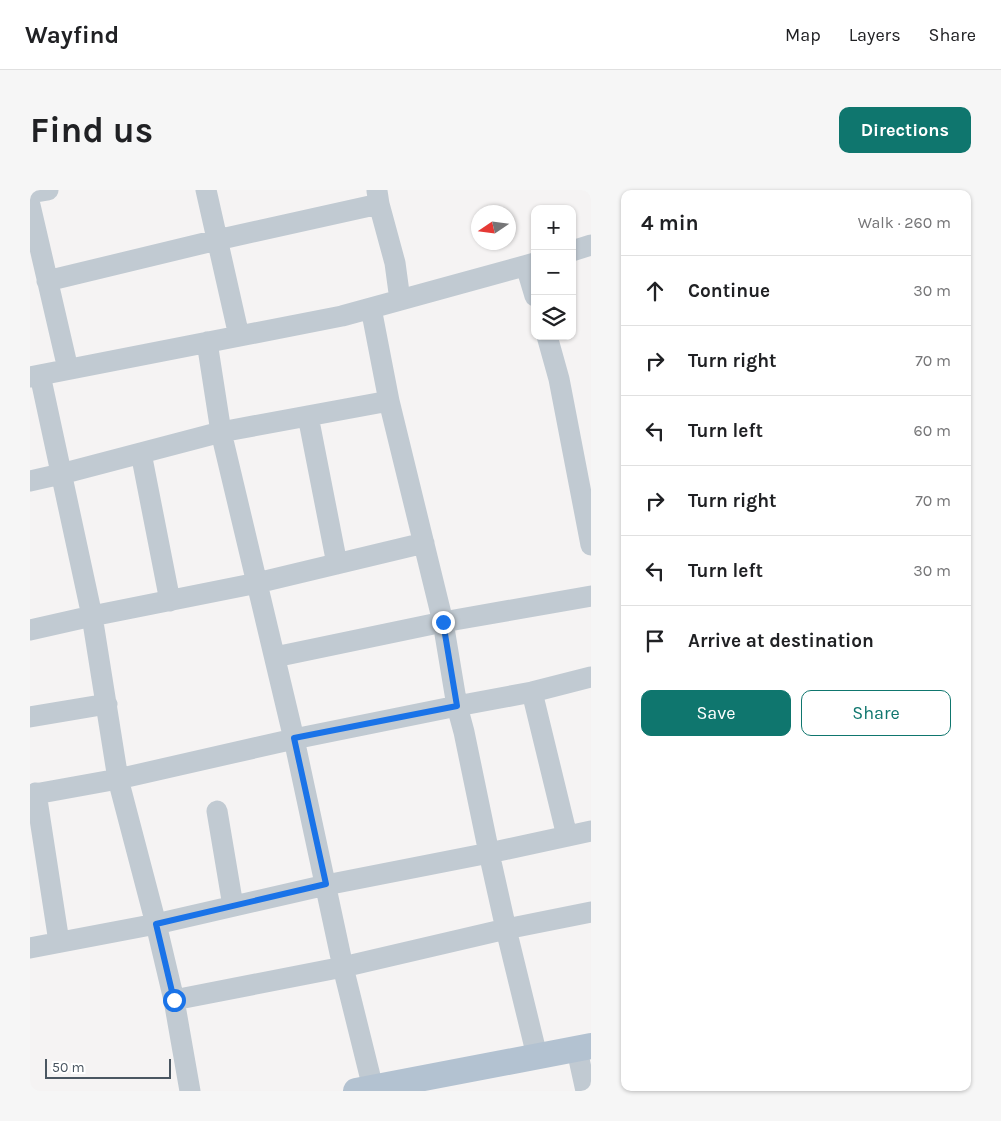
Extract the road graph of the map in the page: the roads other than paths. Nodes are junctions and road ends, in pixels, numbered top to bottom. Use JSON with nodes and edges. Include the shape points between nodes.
{"nodes":[{"id":1,"x":48,"y":190,"type":"edge"},
{"id":2,"x":206,"y":190,"type":"edge"},
{"id":3,"x":30,"y":193,"type":"edge"},
{"id":4,"x":378,"y":197,"type":"edge"},
{"id":5,"x":30,"y":205,"type":"edge"},
{"id":6,"x":217,"y":240,"type":"junction"},
{"id":7,"x":591,"y":245,"type":"edge"},
{"id":8,"x":575,"y":250,"type":"edge"},
{"id":9,"x":530,"y":264,"type":"edge"},
{"id":10,"x":47,"y":280,"type":"junction"},
{"id":11,"x":535,"y":295,"type":"edge"},
{"id":12,"x":400,"y":300,"type":"junction"},
{"id":13,"x":371,"y":308,"type":"junction"},
{"id":14,"x":239,"y":336,"type":"junction"},
{"id":15,"x":548,"y":340,"type":"edge"},
{"id":16,"x":207,"y":342,"type":"junction"},
{"id":17,"x":68,"y":370,"type":"junction"},
{"id":18,"x":35,"y":376,"type":"edge"},
{"id":19,"x":389,"y":401,"type":"junction"},
{"id":20,"x":308,"y":416,"type":"junction"},
{"id":21,"x":220,"y":432,"type":"junction"},
{"id":22,"x":141,"y":453,"type":"junction"},
{"id":23,"x":61,"y":474,"type":"junction"},
{"id":24,"x":30,"y":481,"type":"edge"},
{"id":25,"x":424,"y":543,"type":"junction"},
{"id":26,"x":591,"y":545,"type":"edge"},
{"id":27,"x":337,"y":564,"type":"junction"},
{"id":28,"x":257,"y":583,"type":"junction"},
{"id":29,"x":591,"y":596,"type":"edge"},
{"id":30,"x":170,"y":601,"type":"junction"},
{"id":31,"x":92,"y":616,"type":"junction"},
{"id":32,"x":443,"y":622,"type":"junction"},
{"id":33,"x":30,"y":630,"type":"edge"},
{"id":34,"x":275,"y":657,"type":"junction"},
{"id":35,"x":591,"y":677,"type":"edge"},
{"id":36,"x":532,"y":692,"type":"junction"},
{"id":37,"x":106,"y":704,"type":"junction"},
{"id":38,"x":457,"y":706,"type":"junction"},
{"id":39,"x":30,"y":717,"type":"edge"},
{"id":40,"x":294,"y":738,"type":"junction"},
{"id":41,"x":118,"y":779,"type":"junction"},
{"id":42,"x":33,"y":794,"type":"edge"},
{"id":43,"x":217,"y":812,"type":"dead end"},
{"id":44,"x":591,"y":832,"type":"edge"},
{"id":45,"x":567,"y":836,"type":"junction"},
{"id":46,"x":489,"y":853,"type":"junction"},
{"id":47,"x":326,"y":884,"type":"junction"},
{"id":48,"x":232,"y":906,"type":"junction"},
{"id":49,"x":591,"y":912,"type":"edge"},
{"id":50,"x":156,"y":924,"type":"junction"},
{"id":51,"x":506,"y":929,"type":"junction"},
{"id":52,"x":59,"y":942,"type":"junction"},
{"id":53,"x":30,"y":948,"type":"edge"},
{"id":54,"x":344,"y":967,"type":"junction"},
{"id":55,"x":174,"y":1000,"type":"junction"},
{"id":56,"x":584,"y":1048,"type":"edge"},
{"id":57,"x":537,"y":1056,"type":"junction"},
{"id":58,"x":365,"y":1089,"type":"edge"},
{"id":59,"x":190,"y":1091,"type":"edge"},
{"id":60,"x":586,"y":1091,"type":"edge"}],
"edges":[{"from":1,"to":3,"type":"street"},
{"from":2,"to":6,"type":"street"},
{"from":4,"to":6,"type":"street"},
{"from":4,"to":12,"type":"street","via":[[395,263]]},
{"from":5,"to":10,"type":"street"},
{"from":6,"to":10,"type":"street"},
{"from":6,"to":14,"type":"street"},
{"from":7,"to":8,"type":"street"},
{"from":9,"to":11,"type":"street"},
{"from":9,"to":12,"type":"street"},
{"from":10,"to":17,"type":"street"},
{"from":12,"to":13,"type":"street"},
{"from":13,"to":14,"type":"street"},
{"from":13,"to":19,"type":"street"},
{"from":14,"to":16,"type":"street"},
{"from":15,"to":26,"type":"street","via":[[559,378]]},
{"from":16,"to":17,"type":"street"},
{"from":16,"to":21,"type":"street"},
{"from":17,"to":18,"type":"street"},
{"from":18,"to":23,"type":"street"},
{"from":19,"to":20,"type":"street"},
{"from":19,"to":25,"type":"street"},
{"from":20,"to":21,"type":"street"},
{"from":20,"to":27,"type":"street"},
{"from":21,"to":22,"type":"street"},
{"from":21,"to":28,"type":"street"},
{"from":22,"to":23,"type":"street"},
{"from":22,"to":30,"type":"street"},
{"from":23,"to":24,"type":"street"},
{"from":23,"to":31,"type":"street"},
{"from":25,"to":27,"type":"street"},
{"from":25,"to":32,"type":"street"},
{"from":27,"to":28,"type":"street"},
{"from":28,"to":30,"type":"street"},
{"from":28,"to":34,"type":"street"},
{"from":29,"to":32,"type":"street"},
{"from":30,"to":31,"type":"street"},
{"from":31,"to":33,"type":"street"},
{"from":31,"to":37,"type":"street"},
{"from":32,"to":34,"type":"street"},
{"from":32,"to":38,"type":"street"},
{"from":34,"to":40,"type":"street"},
{"from":35,"to":36,"type":"street"},
{"from":36,"to":38,"type":"street"},
{"from":36,"to":45,"type":"street"},
{"from":37,"to":39,"type":"street"},
{"from":37,"to":41,"type":"street"},
{"from":38,"to":40,"type":"street"},
{"from":38,"to":46,"type":"street"},
{"from":40,"to":41,"type":"street"},
{"from":40,"to":47,"type":"street"},
{"from":41,"to":42,"type":"street"},
{"from":41,"to":50,"type":"street"},
{"from":42,"to":52,"type":"street"},
{"from":43,"to":48,"type":"street"},
{"from":44,"to":45,"type":"street"},
{"from":45,"to":46,"type":"street"},
{"from":46,"to":47,"type":"street"},
{"from":46,"to":51,"type":"street"},
{"from":47,"to":48,"type":"street"},
{"from":47,"to":54,"type":"street"},
{"from":48,"to":50,"type":"street"},
{"from":49,"to":51,"type":"street"},
{"from":50,"to":52,"type":"street"},
{"from":50,"to":55,"type":"street"},
{"from":51,"to":54,"type":"street"},
{"from":51,"to":57,"type":"street"},
{"from":52,"to":53,"type":"street"},
{"from":54,"to":55,"type":"street"},
{"from":54,"to":58,"type":"street"},
{"from":55,"to":59,"type":"street"},
{"from":56,"to":57,"type":"main road"},
{"from":56,"to":60,"type":"street"},
{"from":57,"to":58,"type":"main road"}]}
